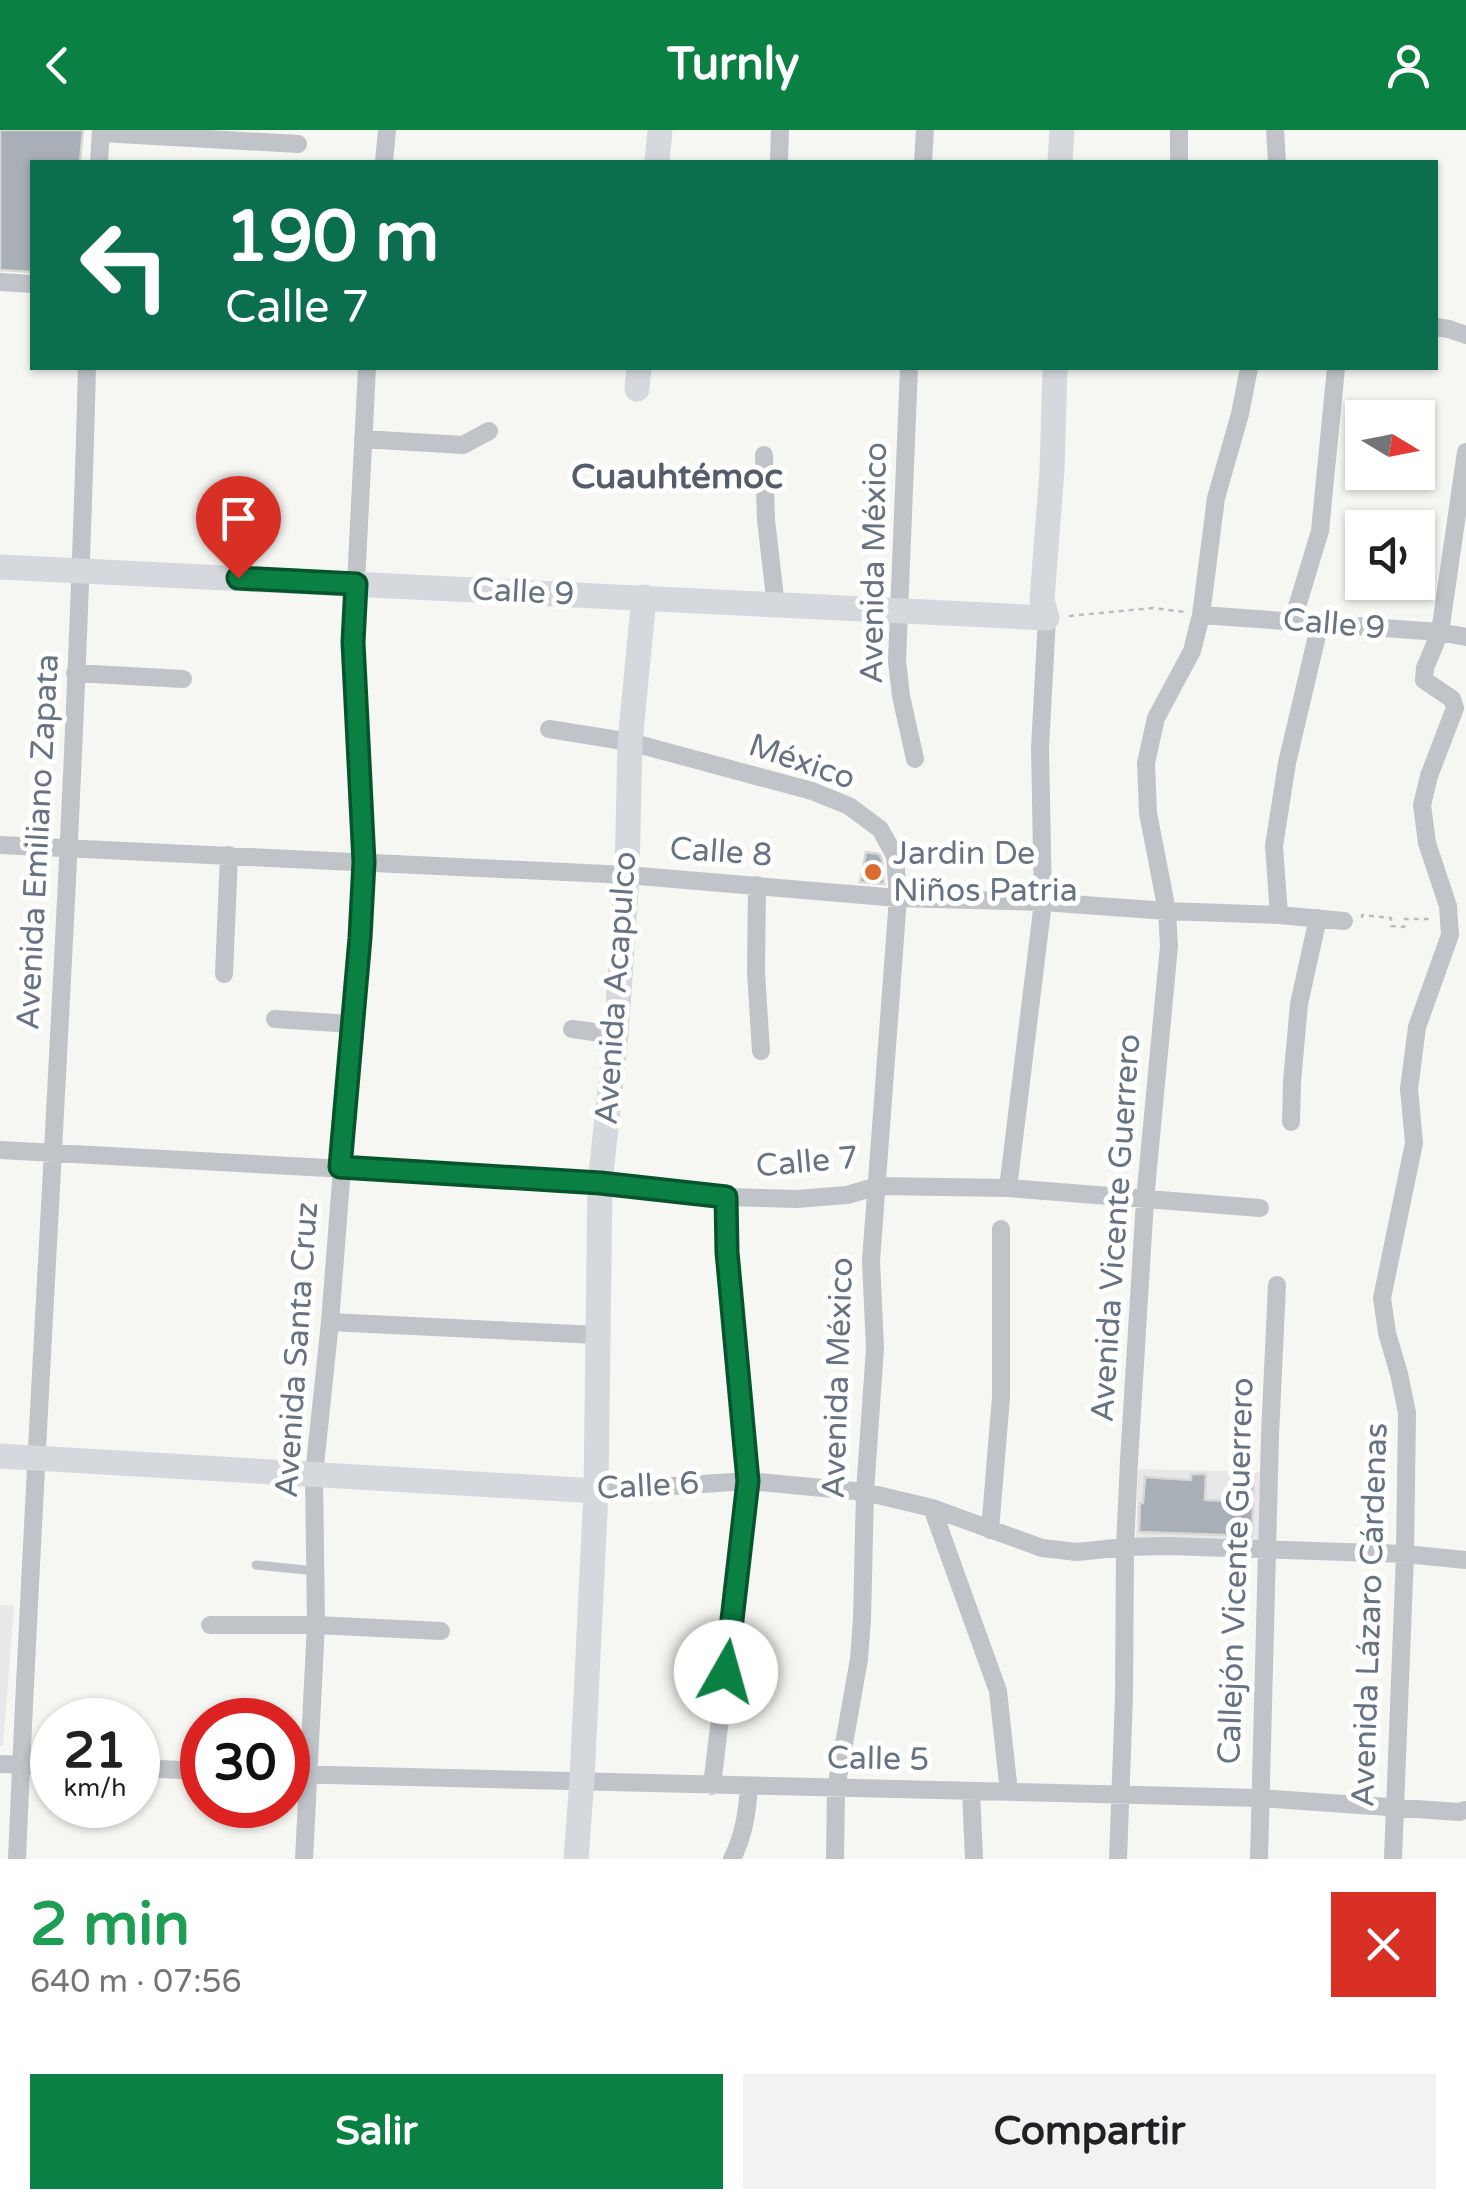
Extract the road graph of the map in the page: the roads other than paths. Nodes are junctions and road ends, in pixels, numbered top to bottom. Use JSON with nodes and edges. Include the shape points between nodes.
{"nodes":[{"id":1,"x":386,"y":130,"type":"edge"},
{"id":2,"x":660,"y":130,"type":"edge"},
{"id":3,"x":780,"y":130,"type":"edge"},
{"id":4,"x":925,"y":130,"type":"edge"},
{"id":5,"x":1062,"y":130,"type":"edge"},
{"id":6,"x":1180,"y":130,"type":"edge"},
{"id":7,"x":1275,"y":130,"type":"edge"},
{"id":8,"x":101,"y":132,"type":"edge"},
{"id":9,"x":298,"y":144,"type":"dead end"},
{"id":10,"x":99,"y":160,"type":"edge"},
{"id":11,"x":384,"y":160,"type":"edge"},
{"id":12,"x":657,"y":160,"type":"edge"},
{"id":13,"x":779,"y":160,"type":"edge"},
{"id":14,"x":923,"y":160,"type":"edge"},
{"id":15,"x":1060,"y":160,"type":"edge"},
{"id":16,"x":1179,"y":160,"type":"edge"},
{"id":17,"x":1277,"y":160,"type":"edge"},
{"id":18,"x":0,"y":282,"type":"edge"},
{"id":19,"x":30,"y":284,"type":"edge"},
{"id":20,"x":1438,"y":328,"type":"edge"},
{"id":21,"x":1466,"y":334,"type":"edge"},
{"id":22,"x":87,"y":370,"type":"edge"},
{"id":23,"x":367,"y":370,"type":"edge"},
{"id":24,"x":909,"y":370,"type":"edge"},
{"id":25,"x":1055,"y":370,"type":"edge"},
{"id":26,"x":1249,"y":370,"type":"edge"},
{"id":27,"x":1336,"y":370,"type":"edge"},
{"id":28,"x":490,"y":430,"type":"dead end"},
{"id":29,"x":364,"y":439,"type":"junction"},
{"id":30,"x":1466,"y":452,"type":"edge"},
{"id":31,"x":764,"y":456,"type":"dead end"},
{"id":32,"x":0,"y":567,"type":"edge"},
{"id":33,"x":82,"y":571,"type":"junction"},
{"id":34,"x":356,"y":584,"type":"junction"},
{"id":35,"x":644,"y":597,"type":"junction"},
{"id":36,"x":776,"y":606,"type":"junction"},
{"id":37,"x":899,"y":612,"type":"junction"},
{"id":38,"x":1202,"y":615,"type":"junction"},
{"id":39,"x":1047,"y":618,"type":"junction"},
{"id":40,"x":1293,"y":620,"type":"junction"},
{"id":41,"x":1320,"y":623,"type":"junction"},
{"id":42,"x":1440,"y":632,"type":"junction"},
{"id":43,"x":1466,"y":637,"type":"edge"},
{"id":44,"x":75,"y":673,"type":"junction"},
{"id":45,"x":183,"y":679,"type":"dead end"},
{"id":46,"x":548,"y":729,"type":"dead end"},
{"id":47,"x":630,"y":742,"type":"junction"},
{"id":48,"x":915,"y":758,"type":"dead end"},
{"id":49,"x":0,"y":846,"type":"edge"},
{"id":50,"x":68,"y":848,"type":"junction"},
{"id":51,"x":229,"y":855,"type":"junction"},
{"id":52,"x":364,"y":862,"type":"junction"},
{"id":53,"x":627,"y":875,"type":"junction"},
{"id":54,"x":757,"y":884,"type":"junction"},
{"id":55,"x":898,"y":898,"type":"junction"},
{"id":56,"x":1042,"y":902,"type":"junction"},
{"id":57,"x":1167,"y":911,"type":"junction"},
{"id":58,"x":1279,"y":915,"type":"junction"},
{"id":59,"x":1318,"y":918,"type":"junction"},
{"id":60,"x":1344,"y":921,"type":"road end"},
{"id":61,"x":224,"y":974,"type":"dead end"},
{"id":62,"x":275,"y":1019,"type":"dead end"},
{"id":63,"x":352,"y":1024,"type":"junction"},
{"id":64,"x":572,"y":1029,"type":"dead end"},
{"id":65,"x":616,"y":1035,"type":"junction"},
{"id":66,"x":761,"y":1051,"type":"dead end"},
{"id":67,"x":1291,"y":1122,"type":"dead end"},
{"id":68,"x":0,"y":1150,"type":"edge"},
{"id":69,"x":54,"y":1152,"type":"junction"},
{"id":70,"x":340,"y":1167,"type":"junction"},
{"id":71,"x":600,"y":1183,"type":"junction"},
{"id":72,"x":878,"y":1186,"type":"junction"},
{"id":73,"x":1008,"y":1188,"type":"junction"},
{"id":74,"x":726,"y":1197,"type":"junction"},
{"id":75,"x":1146,"y":1200,"type":"junction"},
{"id":76,"x":1260,"y":1208,"type":"dead end"},
{"id":77,"x":1001,"y":1229,"type":"dead end"},
{"id":78,"x":1277,"y":1285,"type":"dead end"},
{"id":79,"x":330,"y":1322,"type":"junction"},
{"id":80,"x":597,"y":1335,"type":"junction"},
{"id":81,"x":0,"y":1456,"type":"edge"},
{"id":82,"x":36,"y":1459,"type":"junction"},
{"id":83,"x":314,"y":1476,"type":"junction"},
{"id":84,"x":748,"y":1481,"type":"junction"},
{"id":85,"x":596,"y":1490,"type":"junction"},
{"id":86,"x":864,"y":1492,"type":"junction"},
{"id":87,"x":932,"y":1508,"type":"junction"},
{"id":88,"x":990,"y":1530,"type":"junction"},
{"id":89,"x":1124,"y":1547,"type":"junction"},
{"id":90,"x":1268,"y":1549,"type":"junction"},
{"id":91,"x":1405,"y":1554,"type":"junction"},
{"id":92,"x":1466,"y":1560,"type":"edge"},
{"id":93,"x":256,"y":1564,"type":"dead end"},
{"id":94,"x":316,"y":1571,"type":"junction"},
{"id":95,"x":210,"y":1625,"type":"dead end"},
{"id":96,"x":316,"y":1626,"type":"junction"},
{"id":97,"x":441,"y":1631,"type":"dead end"},
{"id":98,"x":0,"y":1764,"type":"edge"},
{"id":99,"x":21,"y":1764,"type":"junction"},
{"id":100,"x":30,"y":1765,"type":"edge"},
{"id":101,"x":310,"y":1774,"type":"joint"},
{"id":102,"x":582,"y":1780,"type":"junction"},
{"id":103,"x":712,"y":1786,"type":"junction"},
{"id":104,"x":750,"y":1786,"type":"junction"},
{"id":105,"x":836,"y":1788,"type":"junction"},
{"id":106,"x":972,"y":1791,"type":"junction"},
{"id":107,"x":1009,"y":1792,"type":"junction"},
{"id":108,"x":1119,"y":1795,"type":"junction"},
{"id":109,"x":1259,"y":1798,"type":"junction"},
{"id":110,"x":1396,"y":1806,"type":"junction"},
{"id":111,"x":1466,"y":1810,"type":"edge"},
{"id":112,"x":306,"y":1828,"type":"edge"},
{"id":113,"x":17,"y":1859,"type":"edge"},
{"id":114,"x":304,"y":1859,"type":"edge"},
{"id":115,"x":576,"y":1859,"type":"edge"},
{"id":116,"x":732,"y":1859,"type":"edge"},
{"id":117,"x":835,"y":1859,"type":"edge"},
{"id":118,"x":974,"y":1859,"type":"edge"},
{"id":119,"x":1118,"y":1859,"type":"edge"},
{"id":120,"x":1259,"y":1859,"type":"edge"},
{"id":121,"x":1393,"y":1859,"type":"edge"}],
"edges":[{"from":1,"to":11,"type":"street"},
{"from":2,"to":12,"type":"street"},
{"from":3,"to":13,"type":"street"},
{"from":4,"to":14,"type":"street"},
{"from":5,"to":15,"type":"street"},
{"from":6,"to":16,"type":"street"},
{"from":7,"to":17,"type":"street"},
{"from":8,"to":9,"type":"street"},
{"from":8,"to":10,"type":"street"},
{"from":18,"to":19,"type":"street"},
{"from":20,"to":21,"type":"street"},
{"from":22,"to":33,"type":"street","name":"Avenida Emiliano Zapata"},
{"from":23,"to":29,"type":"street","name":"Avenida Santa Cruz"},
{"from":24,"to":37,"type":"street","name":"Avenida México"},
{"from":25,"to":39,"type":"street","via":[[1042,600]]},
{"from":26,"to":38,"type":"street","via":[[1216,498]]},
{"from":27,"to":40,"type":"street","via":[[1320,532]]},
{"from":28,"to":29,"type":"street","via":[[463,445]]},
{"from":29,"to":34,"type":"street","name":"Avenida Santa Cruz"},
{"from":30,"to":42,"type":"street"},
{"from":31,"to":36,"type":"street"},
{"from":32,"to":33,"type":"street","name":"Calle 9"},
{"from":33,"to":34,"type":"street","name":"Calle 9"},
{"from":33,"to":44,"type":"street","name":"Avenida Emiliano Zapata"},
{"from":34,"to":35,"type":"street","name":"Calle 9"},
{"from":34,"to":52,"type":"street","name":"Avenida Santa Cruz"},
{"from":35,"to":36,"type":"street","name":"Calle 9"},
{"from":35,"to":47,"type":"street","name":"Avenida Acapulco"},
{"from":36,"to":37,"type":"street","name":"Calle 9"},
{"from":37,"to":39,"type":"street","name":"Calle 9"},
{"from":37,"to":48,"type":"street","name":"Avenida México","via":[[900,696]]},
{"from":38,"to":40,"type":"street","name":"Calle 9"},
{"from":38,"to":57,"type":"street","name":"Avenida Vicente Guerrero","via":[[1192,650],[1156,718],[1146,763],[1148,814]]},
{"from":39,"to":56,"type":"street"},
{"from":40,"to":41,"type":"street","name":"Calle 9"},
{"from":41,"to":42,"type":"street","name":"Calle 9"},
{"from":41,"to":58,"type":"street","via":[[1274,846]]},
{"from":42,"to":43,"type":"street","name":"Calle 9"},
{"from":42,"to":91,"type":"street","name":"Avenida Lázaro Cárdenas","via":[[1424,680],[1452,698],[1455,708],[1422,805],[1450,936],[1417,1027],[1408,1088],[1414,1143],[1382,1298],[1407,1413]]},
{"from":44,"to":45,"type":"street"},
{"from":44,"to":50,"type":"street","name":"Avenida Emiliano Zapata"},
{"from":46,"to":47,"type":"street","name":"México"},
{"from":47,"to":53,"type":"street","name":"Avenida Acapulco"},
{"from":47,"to":55,"type":"street","name":"México","via":[[849,806],[880,829],[894,856]]},
{"from":49,"to":50,"type":"street","name":"Calle 8"},
{"from":50,"to":51,"type":"street","name":"Calle 8"},
{"from":50,"to":69,"type":"street","name":"Avenida Emiliano Zapata"},
{"from":51,"to":52,"type":"street","name":"Calle 8"},
{"from":51,"to":61,"type":"street"},
{"from":52,"to":53,"type":"street","name":"Calle 8"},
{"from":52,"to":63,"type":"street","name":"Avenida Santa Cruz"},
{"from":53,"to":54,"type":"street","name":"Calle 8"},
{"from":53,"to":65,"type":"street","name":"Avenida Acapulco"},
{"from":54,"to":55,"type":"street","name":"Calle 8"},
{"from":54,"to":66,"type":"street"},
{"from":55,"to":56,"type":"street","name":"Calle 8"},
{"from":55,"to":72,"type":"street","name":"Avenida México"},
{"from":56,"to":57,"type":"street","name":"Calle 8"},
{"from":56,"to":73,"type":"street"},
{"from":57,"to":58,"type":"street","name":"Calle 8"},
{"from":57,"to":75,"type":"street","name":"Avenida Vicente Guerrero"},
{"from":58,"to":59,"type":"street","name":"Calle 8"},
{"from":59,"to":60,"type":"street","name":"Calle 8"},
{"from":59,"to":67,"type":"street","via":[[1300,1004]]},
{"from":62,"to":63,"type":"street"},
{"from":63,"to":70,"type":"street","name":"Avenida Santa Cruz"},
{"from":64,"to":65,"type":"street"},
{"from":65,"to":71,"type":"street","name":"Avenida Acapulco"},
{"from":68,"to":69,"type":"street","name":"Calle 7"},
{"from":69,"to":70,"type":"street","name":"Calle 7"},
{"from":69,"to":82,"type":"street","name":"Avenida Emiliano Zapata"},
{"from":70,"to":71,"type":"street","name":"Calle 7"},
{"from":70,"to":79,"type":"street","name":"Avenida Santa Cruz"},
{"from":71,"to":74,"type":"street","name":"Calle 7"},
{"from":71,"to":80,"type":"street","name":"Avenida Acapulco"},
{"from":72,"to":73,"type":"street","name":"Calle 7"},
{"from":72,"to":74,"type":"street","name":"Calle 7","via":[[847,1196]]},
{"from":72,"to":86,"type":"street","name":"Avenida México"},
{"from":73,"to":75,"type":"street","name":"Calle 7"},
{"from":74,"to":84,"type":"street"},
{"from":75,"to":76,"type":"street","name":"Calle 7"},
{"from":75,"to":89,"type":"street","name":"Avenida Vicente Guerrero"},
{"from":77,"to":88,"type":"street","via":[[1001,1397]]},
{"from":78,"to":90,"type":"street","name":"Callejón Vicente Guerrero"},
{"from":79,"to":80,"type":"street"},
{"from":79,"to":83,"type":"street","name":"Avenida Santa Cruz"},
{"from":80,"to":85,"type":"street","name":"Avenida Acapulco"},
{"from":81,"to":82,"type":"street","name":"Calle 6"},
{"from":82,"to":83,"type":"street","name":"Calle 6"},
{"from":82,"to":99,"type":"street","name":"Avenida Emiliano Zapata"},
{"from":83,"to":85,"type":"street","name":"Calle 6"},
{"from":83,"to":94,"type":"street","name":"Avenida Santa Cruz"},
{"from":84,"to":85,"type":"street","name":"Calle 6"},
{"from":84,"to":86,"type":"street","name":"Calle 6"},
{"from":84,"to":103,"type":"street"},
{"from":85,"to":102,"type":"street","name":"Avenida Acapulco"},
{"from":86,"to":87,"type":"street","name":"Calle 6"},
{"from":86,"to":105,"type":"street","name":"Avenida México","via":[[860,1639]]},
{"from":87,"to":88,"type":"street","name":"Calle 6"},
{"from":87,"to":107,"type":"street","via":[[998,1691]]},
{"from":88,"to":89,"type":"street","name":"Calle 6","via":[[1042,1548]]},
{"from":89,"to":90,"type":"street","name":"Calle 6"},
{"from":89,"to":108,"type":"street","name":"Avenida Vicente Guerrero"},
{"from":90,"to":91,"type":"street","name":"Calle 6"},
{"from":90,"to":109,"type":"street","name":"Callejón Vicente Guerrero"},
{"from":91,"to":92,"type":"street","name":"Calle 6"},
{"from":91,"to":110,"type":"street","name":"Avenida Lázaro Cárdenas"},
{"from":93,"to":94,"type":"lane"},
{"from":94,"to":96,"type":"street","name":"Avenida Santa Cruz"},
{"from":95,"to":96,"type":"street"},
{"from":96,"to":97,"type":"street"},
{"from":96,"to":101,"type":"street","name":"Avenida Santa Cruz"},
{"from":98,"to":99,"type":"street"},
{"from":99,"to":100,"type":"street"},
{"from":99,"to":113,"type":"street","name":"Avenida Emiliano Zapata"},
{"from":101,"to":102,"type":"street","name":"Calle 5"},
{"from":102,"to":103,"type":"street","name":"Calle 5"},
{"from":102,"to":115,"type":"street","name":"Avenida Acapulco"},
{"from":103,"to":104,"type":"street","name":"Calle 5"},
{"from":104,"to":105,"type":"street","name":"Calle 5"},
{"from":104,"to":116,"type":"street"},
{"from":105,"to":106,"type":"street","name":"Calle 5"},
{"from":105,"to":117,"type":"street","name":"Avenida México"},
{"from":106,"to":107,"type":"street","name":"Calle 5"},
{"from":106,"to":118,"type":"street"},
{"from":107,"to":108,"type":"street","name":"Calle 5"},
{"from":108,"to":109,"type":"street","name":"Calle 5"},
{"from":108,"to":119,"type":"street","name":"Avenida Vicente Guerrero"},
{"from":109,"to":110,"type":"street","name":"Calle 5"},
{"from":109,"to":120,"type":"street","name":"Callejón Vicente Guerrero"},
{"from":110,"to":111,"type":"street","name":"Calle 5"},
{"from":110,"to":121,"type":"street","name":"Avenida Lázaro Cárdenas"},
{"from":112,"to":114,"type":"street","name":"Avenida Santa Cruz"}]}
